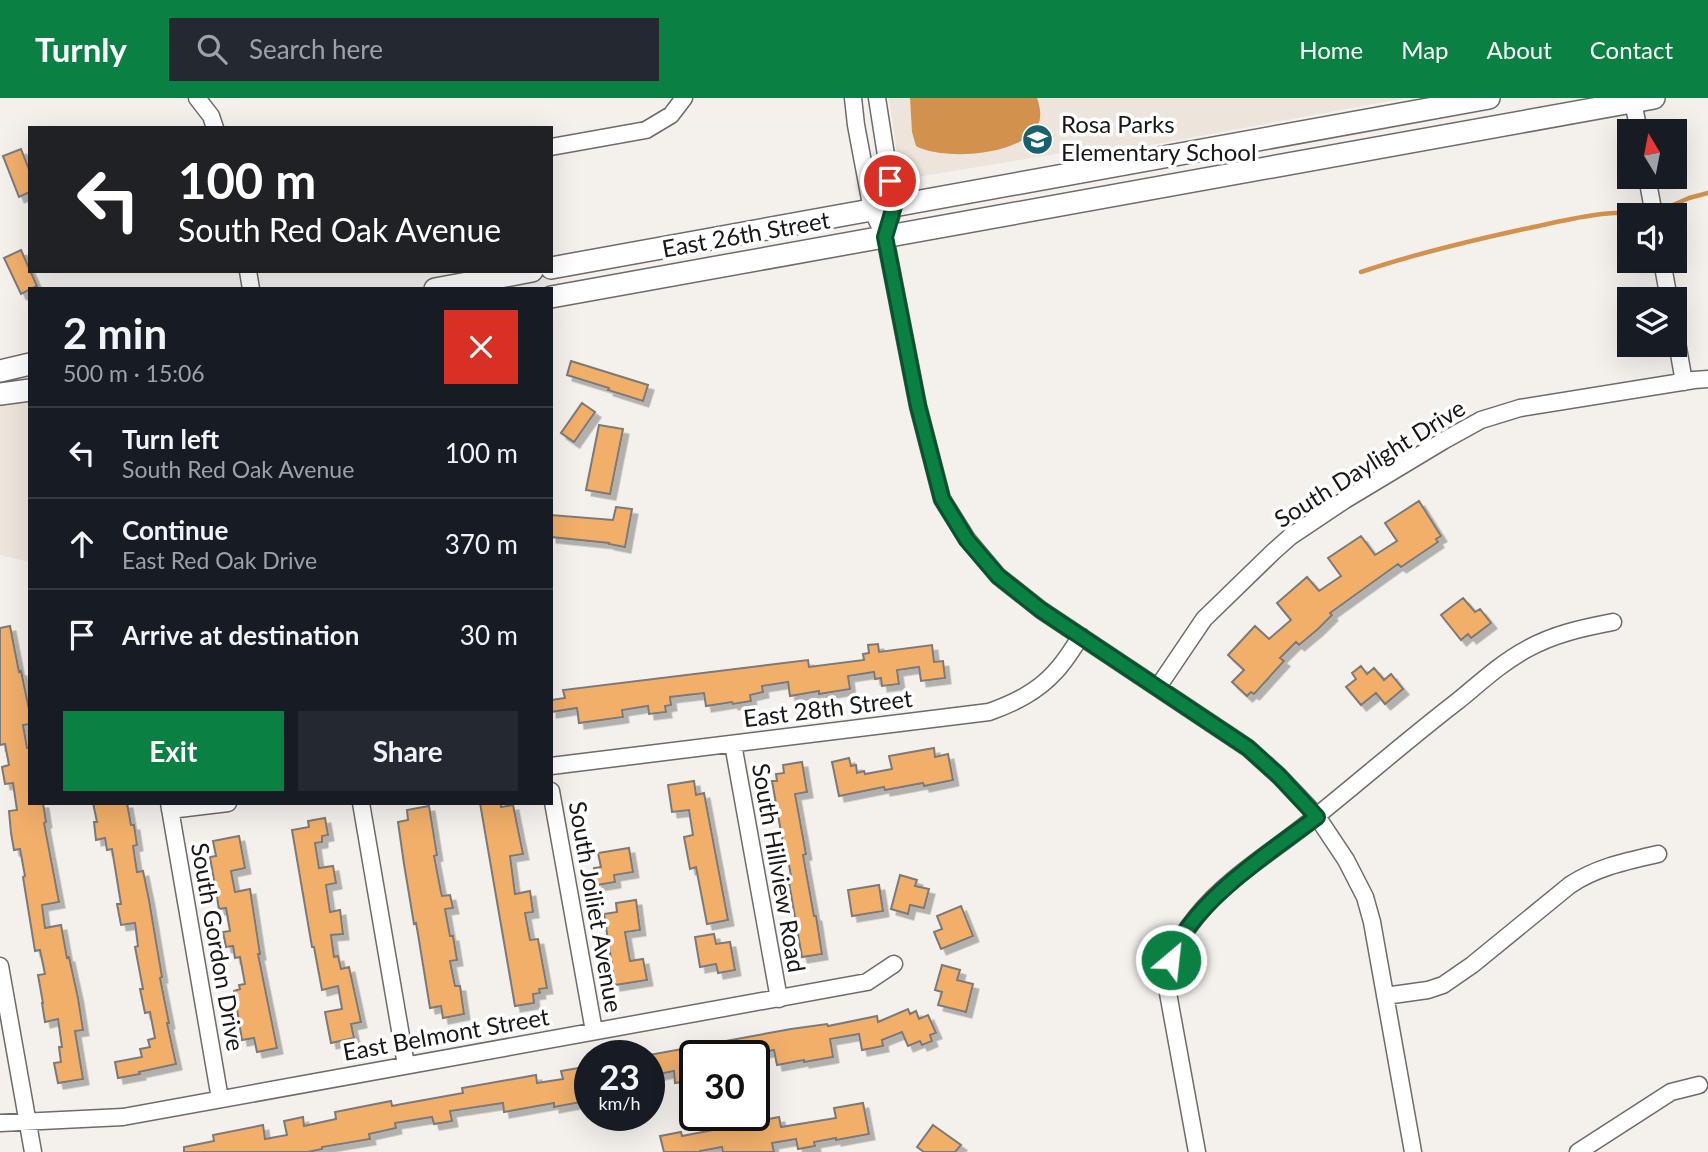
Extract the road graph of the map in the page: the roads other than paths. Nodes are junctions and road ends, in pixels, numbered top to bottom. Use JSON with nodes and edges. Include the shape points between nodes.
{"nodes":[{"id":1,"x":197,"y":98,"type":"edge"},
{"id":2,"x":684,"y":98,"type":"edge"},
{"id":3,"x":853,"y":98,"type":"edge"},
{"id":4,"x":877,"y":98,"type":"edge"},
{"id":5,"x":1489,"y":98,"type":"edge"},
{"id":6,"x":1638,"y":99,"type":"edge"},
{"id":7,"x":1639,"y":119,"type":"edge"},
{"id":8,"x":214,"y":126,"type":"edge"},
{"id":9,"x":553,"y":147,"type":"edge"},
{"id":10,"x":894,"y":206,"type":"junction"},
{"id":11,"x":872,"y":210,"type":"junction"},
{"id":12,"x":885,"y":237,"type":"junction"},
{"id":13,"x":553,"y":268,"type":"edge"},
{"id":14,"x":521,"y":273,"type":"edge"},
{"id":15,"x":446,"y":287,"type":"edge"},
{"id":16,"x":553,"y":297,"type":"edge"},
{"id":17,"x":1680,"y":357,"type":"edge"},
{"id":18,"x":28,"y":364,"type":"edge"},
{"id":19,"x":0,"y":371,"type":"edge"},
{"id":20,"x":1708,"y":379,"type":"edge"},
{"id":21,"x":1684,"y":382,"type":"junction"},
{"id":22,"x":28,"y":390,"type":"edge"},
{"id":23,"x":0,"y":394,"type":"edge"},
{"id":24,"x":1612,"y":622,"type":"dead end"},
{"id":25,"x":1081,"y":636,"type":"junction"},
{"id":26,"x":1158,"y":687,"type":"junction"},
{"id":27,"x":733,"y":744,"type":"junction"},
{"id":28,"x":553,"y":766,"type":"edge"},
{"id":29,"x":553,"y":802,"type":"edge"},
{"id":30,"x":189,"y":805,"type":"edge"},
{"id":31,"x":361,"y":805,"type":"edge"},
{"id":32,"x":170,"y":806,"type":"edge"},
{"id":33,"x":1317,"y":817,"type":"junction"},
{"id":34,"x":1658,"y":853,"type":"dead end"},
{"id":35,"x":894,"y":964,"type":"dead end"},
{"id":36,"x":0,"y":966,"type":"edge"},
{"id":37,"x":1385,"y":996,"type":"junction"},
{"id":38,"x":779,"y":999,"type":"junction"},
{"id":39,"x":594,"y":1031,"type":"junction"},
{"id":40,"x":406,"y":1065,"type":"junction"},
{"id":41,"x":1699,"y":1085,"type":"dead end"},
{"id":42,"x":220,"y":1099,"type":"junction"},
{"id":43,"x":27,"y":1121,"type":"junction"},
{"id":44,"x":0,"y":1123,"type":"edge"},
{"id":45,"x":33,"y":1152,"type":"edge"},
{"id":46,"x":1197,"y":1152,"type":"edge"},
{"id":47,"x":1413,"y":1152,"type":"edge"},
{"id":48,"x":1578,"y":1152,"type":"edge"}],
"edges":[{"from":1,"to":8,"type":"street"},
{"from":2,"to":9,"type":"street","via":[[671,115],[646,130]]},
{"from":3,"to":11,"type":"street"},
{"from":4,"to":10,"type":"street"},
{"from":5,"to":10,"type":"main road","name":"East 26th Street"},
{"from":6,"to":7,"type":"street"},
{"from":6,"to":12,"type":"main road","name":"East 26th Street"},
{"from":10,"to":11,"type":"main road","name":"East 26th Street"},
{"from":10,"to":12,"type":"street"},
{"from":11,"to":12,"type":"street"},
{"from":11,"to":13,"type":"main road","name":"East 26th Street"},
{"from":12,"to":16,"type":"main road","name":"East 26th Street"},
{"from":12,"to":25,"type":"street","via":[[918,406],[942,499],[967,540],[998,576]]},
{"from":14,"to":15,"type":"main road"},
{"from":17,"to":21,"type":"street"},
{"from":18,"to":19,"type":"main road"},
{"from":20,"to":21,"type":"street","name":"South Daylight Drive"},
{"from":21,"to":26,"type":"street","name":"South Daylight Drive","via":[[1520,408],[1481,420],[1443,441],[1291,536],[1204,619]]},
{"from":22,"to":23,"type":"main road"},
{"from":24,"to":33,"type":"street","via":[[1541,641],[1506,661]]},
{"from":25,"to":26,"type":"street"},
{"from":25,"to":27,"type":"street","name":"East 28th Street","via":[[1041,685],[989,712]]},
{"from":26,"to":33,"type":"street","via":[[1248,748]]},
{"from":27,"to":28,"type":"street","name":"East 28th Street"},
{"from":27,"to":38,"type":"street","name":"South Hillview Road"},
{"from":29,"to":39,"type":"street","name":"South Joiliet Avenue"},
{"from":30,"to":32,"type":"street"},
{"from":31,"to":40,"type":"street"},
{"from":32,"to":42,"type":"street","name":"South Gordon Drive"},
{"from":33,"to":37,"type":"street","via":[[1364,897]]},
{"from":33,"to":46,"type":"street","via":[[1209,902],[1175,947],[1168,993]]},
{"from":34,"to":37,"type":"street","via":[[1585,875],[1443,985]]},
{"from":35,"to":38,"type":"street","name":"East Belmont Street","via":[[867,982]]},
{"from":36,"to":43,"type":"street"},
{"from":37,"to":47,"type":"street"},
{"from":38,"to":39,"type":"street","name":"East Belmont Street"},
{"from":39,"to":40,"type":"street","name":"East Belmont Street"},
{"from":40,"to":42,"type":"street","name":"East Belmont Street"},
{"from":41,"to":48,"type":"street","via":[[1671,1092]]},
{"from":42,"to":43,"type":"street","name":"East Belmont Street","via":[[123,1116]]},
{"from":43,"to":44,"type":"street","name":"East Belmont Street"},
{"from":43,"to":45,"type":"street"}]}
